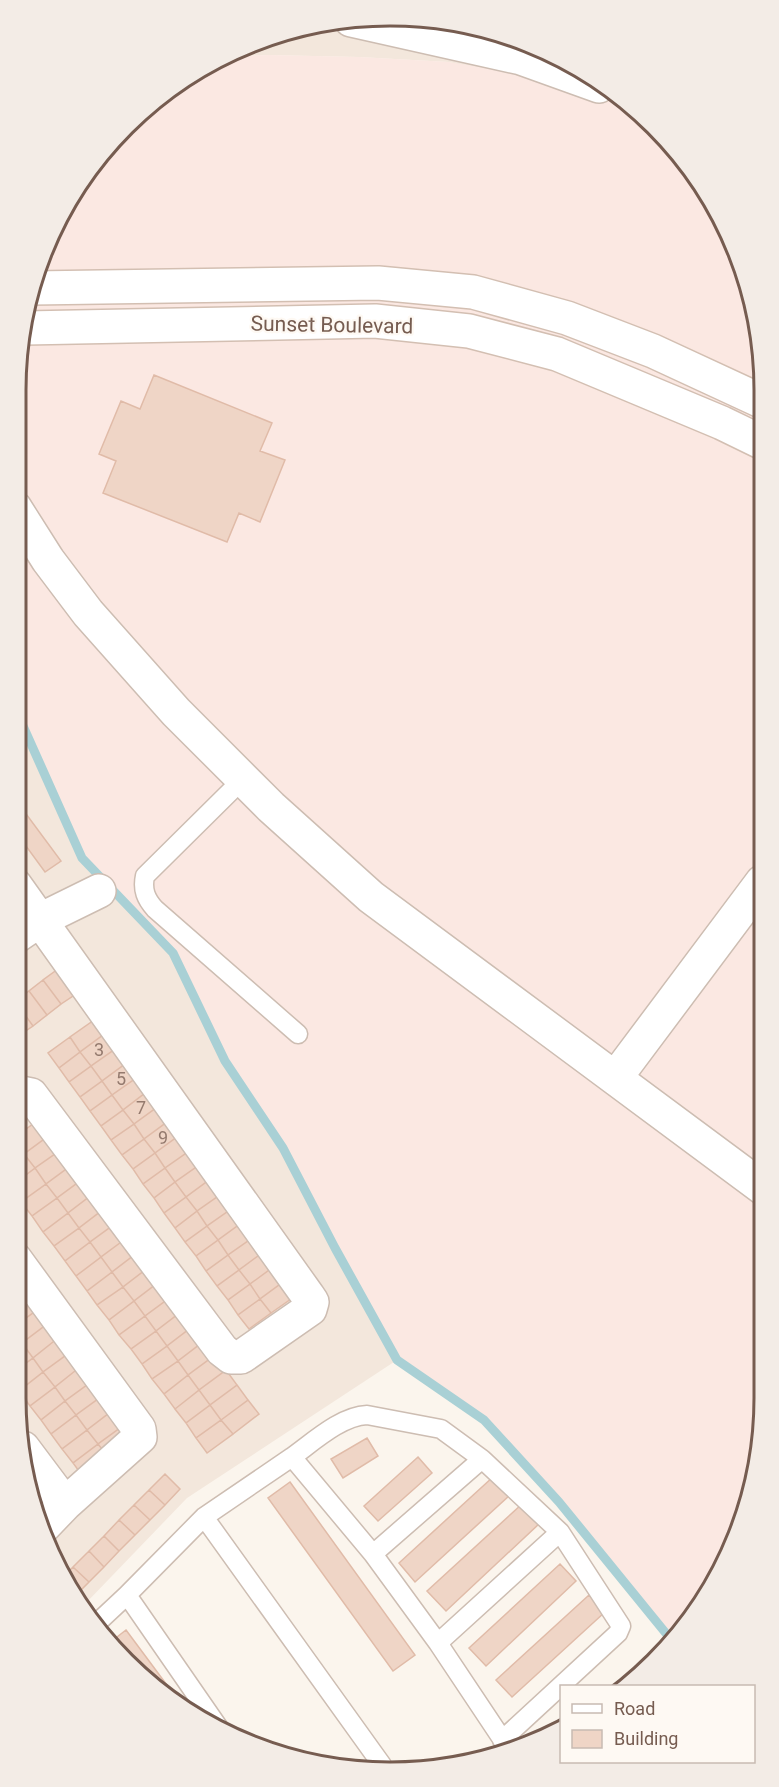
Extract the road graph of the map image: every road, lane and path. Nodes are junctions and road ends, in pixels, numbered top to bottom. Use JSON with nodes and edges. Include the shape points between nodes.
{"nodes":[{"id":1,"x":384,"y":26,"type":"edge"},
{"id":2,"x":526,"y":52,"type":"edge"},
{"id":3,"x":555,"y":66,"type":"edge"},
{"id":4,"x":40,"y":288,"type":"edge"},
{"id":5,"x":31,"y":328,"type":"edge"},
{"id":6,"x":754,"y":398,"type":"edge"},
{"id":7,"x":754,"y":439,"type":"edge"},
{"id":8,"x":25,"y":524,"type":"edge"},
{"id":9,"x":243,"y":779,"type":"junction"},
{"id":10,"x":99,"y":891,"type":"dead end"},
{"id":11,"x":754,"y":893,"type":"edge"},
{"id":12,"x":27,"y":928,"type":"edge"},
{"id":13,"x":298,"y":1034,"type":"dead end"},
{"id":14,"x":616,"y":1077,"type":"junction"},
{"id":15,"x":25,"y":1094,"type":"edge"},
{"id":16,"x":754,"y":1181,"type":"edge"},
{"id":17,"x":25,"y":1273,"type":"edge"},
{"id":18,"x":292,"y":1457,"type":"junction"},
{"id":19,"x":31,"y":1458,"type":"edge"},
{"id":20,"x":482,"y":1459,"type":"junction"},
{"id":21,"x":65,"y":1504,"type":"junction"},
{"id":22,"x":204,"y":1517,"type":"junction"},
{"id":23,"x":48,"y":1522,"type":"edge"},
{"id":24,"x":560,"y":1532,"type":"junction"},
{"id":25,"x":372,"y":1554,"type":"junction"},
{"id":26,"x":127,"y":1595,"type":"junction"},
{"id":27,"x":101,"y":1619,"type":"edge"},
{"id":28,"x":438,"y":1643,"type":"junction"},
{"id":29,"x":565,"y":1685,"type":"edge"},
{"id":30,"x":560,"y":1690,"type":"edge"},
{"id":31,"x":209,"y":1714,"type":"edge"},
{"id":32,"x":507,"y":1742,"type":"edge"},
{"id":33,"x":504,"y":1743,"type":"edge"},
{"id":34,"x":380,"y":1762,"type":"edge"}],
"edges":[{"from":1,"to":2,"type":"street"},
{"from":2,"to":3,"type":"street"},
{"from":4,"to":6,"type":"street","name":"Sunset Boulevard","via":[[378,283],[473,292],[567,318],[653,351]]},
{"from":5,"to":7,"type":"street","name":"Sunset Boulevard","via":[[375,321],[469,331],[557,354]]},
{"from":8,"to":9,"type":"street","via":[[88,614]]},
{"from":9,"to":13,"type":"lane","via":[[145,876],[143,886],[155,909]]},
{"from":9,"to":14,"type":"street","via":[[371,897]]},
{"from":10,"to":12,"type":"street"},
{"from":11,"to":14,"type":"street"},
{"from":12,"to":15,"type":"street","via":[[308,1296],[312,1302],[310,1309],[241,1357],[231,1357],[31,1095]]},
{"from":14,"to":16,"type":"street"},
{"from":17,"to":21,"type":"street","via":[[140,1433]]},
{"from":18,"to":20,"type":"lane","via":[[355,1415],[367,1414],[441,1429]]},
{"from":18,"to":22,"type":"lane"},
{"from":18,"to":25,"type":"lane"},
{"from":19,"to":21,"type":"street"},
{"from":20,"to":24,"type":"lane"},
{"from":20,"to":25,"type":"lane"},
{"from":21,"to":23,"type":"street"},
{"from":22,"to":26,"type":"lane"},
{"from":22,"to":34,"type":"lane"},
{"from":24,"to":28,"type":"lane"},
{"from":24,"to":29,"type":"lane","via":[[621,1626]]},
{"from":25,"to":28,"type":"lane"},
{"from":26,"to":27,"type":"lane"},
{"from":26,"to":31,"type":"lane"},
{"from":28,"to":33,"type":"lane"},
{"from":30,"to":32,"type":"lane"}]}
